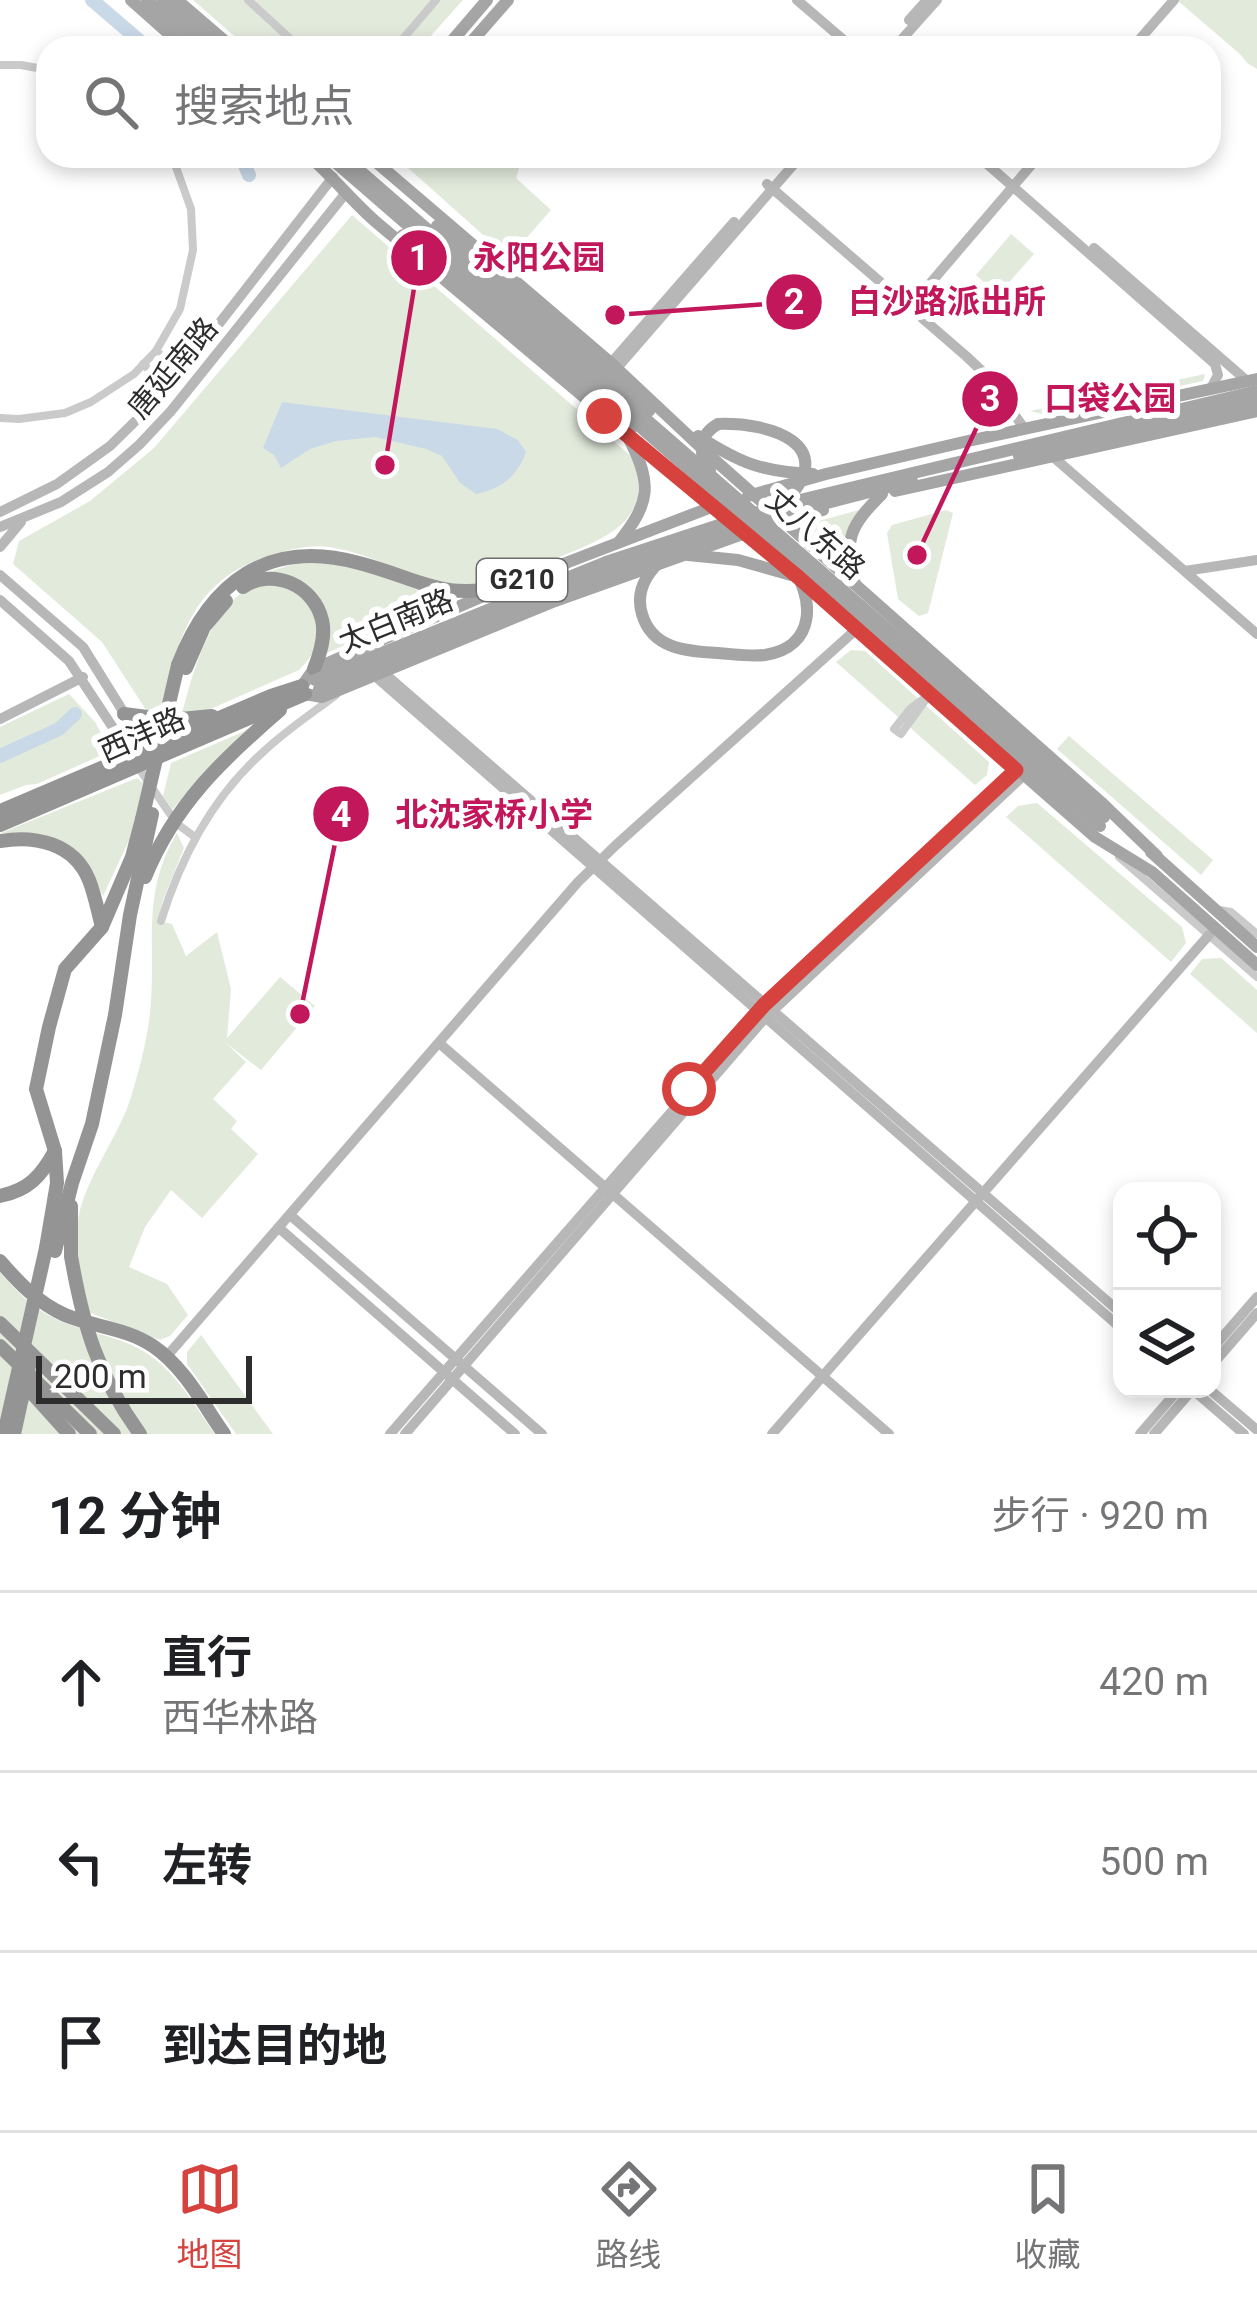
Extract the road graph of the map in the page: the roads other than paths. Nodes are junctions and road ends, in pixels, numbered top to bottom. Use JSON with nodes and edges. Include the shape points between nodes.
{"nodes":[{"id":1,"x":131,"y":0,"type":"edge"},
{"id":2,"x":147,"y":0,"type":"edge"},
{"id":3,"x":163,"y":0,"type":"edge"},
{"id":4,"x":177,"y":0,"type":"edge"},
{"id":5,"x":248,"y":0,"type":"edge"},
{"id":6,"x":436,"y":0,"type":"edge"},
{"id":7,"x":487,"y":0,"type":"edge"},
{"id":8,"x":508,"y":0,"type":"edge"},
{"id":9,"x":797,"y":0,"type":"edge"},
{"id":10,"x":808,"y":0,"type":"edge"},
{"id":11,"x":927,"y":0,"type":"edge"},
{"id":12,"x":937,"y":0,"type":"edge"},
{"id":13,"x":1174,"y":0,"type":"edge"},
{"id":14,"x":172,"y":36,"type":"edge"},
{"id":15,"x":189,"y":36,"type":"edge"},
{"id":16,"x":205,"y":36,"type":"edge"},
{"id":17,"x":219,"y":36,"type":"edge"},
{"id":18,"x":286,"y":36,"type":"edge"},
{"id":19,"x":404,"y":36,"type":"edge"},
{"id":20,"x":456,"y":36,"type":"edge"},
{"id":21,"x":476,"y":36,"type":"edge"},
{"id":22,"x":839,"y":36,"type":"edge"},
{"id":23,"x":849,"y":36,"type":"edge"},
{"id":24,"x":896,"y":36,"type":"edge"},
{"id":25,"x":906,"y":36,"type":"edge"},
{"id":26,"x":1142,"y":36,"type":"edge"},
{"id":27,"x":0,"y":65,"type":"edge"},
{"id":28,"x":36,"y":68,"type":"edge"},
{"id":29,"x":176,"y":168,"type":"edge"},
{"id":30,"x":323,"y":168,"type":"edge"},
{"id":31,"x":340,"y":168,"type":"edge"},
{"id":32,"x":342,"y":168,"type":"edge"},
{"id":33,"x":360,"y":168,"type":"edge"},
{"id":34,"x":363,"y":168,"type":"edge"},
{"id":35,"x":386,"y":168,"type":"edge"},
{"id":36,"x":783,"y":168,"type":"edge"},
{"id":37,"x":789,"y":168,"type":"edge"},
{"id":38,"x":994,"y":168,"type":"edge"},
{"id":39,"x":1000,"y":168,"type":"edge"},
{"id":40,"x":1029,"y":168,"type":"edge"},
{"id":41,"x":334,"y":177,"type":"junction"},
{"id":42,"x":1015,"y":184,"type":"junction"},
{"id":43,"x":770,"y":186,"type":"junction"},
{"id":44,"x":412,"y":191,"type":"junction"},
{"id":45,"x":345,"y":194,"type":"junction"},
{"id":46,"x":376,"y":222,"type":"junction"},
{"id":47,"x":910,"y":307,"type":"junction"},
{"id":48,"x":156,"y":351,"type":"junction"},
{"id":49,"x":143,"y":364,"type":"junction"},
{"id":50,"x":614,"y":366,"type":"junction"},
{"id":51,"x":182,"y":372,"type":"junction"},
{"id":52,"x":1251,"y":379,"type":"edge"},
{"id":53,"x":169,"y":388,"type":"junction"},
{"id":54,"x":1211,"y":388,"type":"junction"},
{"id":55,"x":1257,"y":391,"type":"edge"},
{"id":56,"x":1257,"y":400,"type":"edge"},
{"id":57,"x":1257,"y":411,"type":"edge"},
{"id":58,"x":0,"y":418,"type":"edge"},
{"id":59,"x":674,"y":422,"type":"junction"},
{"id":60,"x":1024,"y":428,"type":"junction"},
{"id":61,"x":626,"y":435,"type":"junction"},
{"id":62,"x":1050,"y":455,"type":"junction"},
{"id":63,"x":697,"y":469,"type":"junction"},
{"id":64,"x":826,"y":474,"type":"junction"},
{"id":65,"x":719,"y":482,"type":"junction"},
{"id":66,"x":753,"y":494,"type":"junction"},
{"id":67,"x":882,"y":494,"type":"junction"},
{"id":68,"x":783,"y":504,"type":"junction"},
{"id":69,"x":714,"y":506,"type":"junction"},
{"id":70,"x":3,"y":509,"type":"edge"},
{"id":71,"x":24,"y":518,"type":"junction"},
{"id":72,"x":783,"y":521,"type":"junction"},
{"id":73,"x":0,"y":527,"type":"edge"},
{"id":74,"x":745,"y":532,"type":"junction"},
{"id":75,"x":618,"y":543,"type":"junction"},
{"id":76,"x":772,"y":543,"type":"junction"},
{"id":77,"x":0,"y":547,"type":"edge"},
{"id":78,"x":678,"y":552,"type":"junction"},
{"id":79,"x":1257,"y":560,"type":"edge"},
{"id":80,"x":1185,"y":571,"type":"junction"},
{"id":81,"x":1,"y":573,"type":"edge"},
{"id":82,"x":798,"y":577,"type":"junction"},
{"id":83,"x":511,"y":584,"type":"junction"},
{"id":84,"x":856,"y":585,"type":"junction"},
{"id":85,"x":1,"y":602,"type":"edge"},
{"id":86,"x":879,"y":607,"type":"junction"},
{"id":87,"x":856,"y":629,"type":"junction"},
{"id":88,"x":1257,"y":634,"type":"edge"},
{"id":89,"x":182,"y":666,"type":"junction"},
{"id":90,"x":96,"y":669,"type":"junction"},
{"id":91,"x":380,"y":675,"type":"junction"},
{"id":92,"x":80,"y":678,"type":"junction"},
{"id":93,"x":308,"y":686,"type":"junction"},
{"id":94,"x":345,"y":688,"type":"junction"},
{"id":95,"x":930,"y":694,"type":"junction"},
{"id":96,"x":124,"y":714,"type":"junction"},
{"id":97,"x":229,"y":714,"type":"junction"},
{"id":98,"x":0,"y":719,"type":"edge"},
{"id":99,"x":147,"y":750,"type":"junction"},
{"id":100,"x":134,"y":760,"type":"junction"},
{"id":101,"x":1020,"y":773,"type":"junction"},
{"id":102,"x":0,"y":811,"type":"edge"},
{"id":103,"x":170,"y":814,"type":"dead end"},
{"id":104,"x":147,"y":817,"type":"junction"},
{"id":105,"x":0,"y":825,"type":"edge"},
{"id":106,"x":180,"y":826,"type":"dead end"},
{"id":107,"x":1100,"y":827,"type":"junction"},
{"id":108,"x":195,"y":837,"type":"junction"},
{"id":109,"x":0,"y":841,"type":"edge"},
{"id":110,"x":1157,"y":856,"type":"junction"},
{"id":111,"x":596,"y":863,"type":"junction"},
{"id":112,"x":1220,"y":910,"type":"junction"},
{"id":113,"x":130,"y":915,"type":"junction"},
{"id":114,"x":161,"y":920,"type":"dead end"},
{"id":115,"x":102,"y":927,"type":"junction"},
{"id":116,"x":1220,"y":930,"type":"junction"},
{"id":117,"x":1257,"y":934,"type":"edge"},
{"id":118,"x":1257,"y":946,"type":"edge"},
{"id":119,"x":1257,"y":965,"type":"edge"},
{"id":120,"x":1257,"y":977,"type":"edge"},
{"id":121,"x":765,"y":1012,"type":"junction"},
{"id":122,"x":439,"y":1043,"type":"junction"},
{"id":123,"x":56,"y":1151,"type":"junction"},
{"id":124,"x":72,"y":1183,"type":"junction"},
{"id":125,"x":609,"y":1190,"type":"junction"},
{"id":126,"x":0,"y":1196,"type":"edge"},
{"id":127,"x":979,"y":1198,"type":"junction"},
{"id":128,"x":290,"y":1215,"type":"junction"},
{"id":129,"x":279,"y":1228,"type":"junction"},
{"id":130,"x":50,"y":1250,"type":"junction"},
{"id":131,"x":0,"y":1262,"type":"edge"},
{"id":132,"x":1257,"y":1297,"type":"edge"},
{"id":133,"x":1113,"y":1307,"type":"edge"},
{"id":134,"x":1257,"y":1312,"type":"edge"},
{"id":135,"x":1113,"y":1321,"type":"edge"},
{"id":136,"x":0,"y":1323,"type":"edge"},
{"id":137,"x":1221,"y":1339,"type":"edge"},
{"id":138,"x":0,"y":1346,"type":"edge"},
{"id":139,"x":1221,"y":1354,"type":"edge"},
{"id":140,"x":0,"y":1356,"type":"edge"},
{"id":141,"x":166,"y":1356,"type":"junction"},
{"id":142,"x":459,"y":1362,"type":"junction"},
{"id":143,"x":448,"y":1375,"type":"junction"},
{"id":144,"x":822,"y":1376,"type":"junction"},
{"id":145,"x":1171,"y":1398,"type":"edge"},
{"id":146,"x":1184,"y":1398,"type":"edge"},
{"id":147,"x":1202,"y":1398,"type":"edge"},
{"id":148,"x":1220,"y":1398,"type":"edge"},
{"id":149,"x":1257,"y":1430,"type":"edge"},
{"id":150,"x":4,"y":1434,"type":"edge"},
{"id":151,"x":14,"y":1434,"type":"edge"},
{"id":152,"x":69,"y":1434,"type":"edge"},
{"id":153,"x":90,"y":1434,"type":"edge"},
{"id":154,"x":114,"y":1434,"type":"edge"},
{"id":155,"x":140,"y":1434,"type":"edge"},
{"id":156,"x":224,"y":1434,"type":"edge"},
{"id":157,"x":390,"y":1434,"type":"edge"},
{"id":158,"x":405,"y":1434,"type":"edge"},
{"id":159,"x":515,"y":1434,"type":"edge"},
{"id":160,"x":542,"y":1434,"type":"edge"},
{"id":161,"x":772,"y":1434,"type":"edge"},
{"id":162,"x":889,"y":1434,"type":"edge"},
{"id":163,"x":1140,"y":1434,"type":"edge"},
{"id":164,"x":1154,"y":1434,"type":"edge"},
{"id":165,"x":1244,"y":1434,"type":"edge"}],
"edges":[{"from":1,"to":14,"type":"main road"},
{"from":2,"to":15,"type":"main road"},
{"from":3,"to":16,"type":"main road"},
{"from":4,"to":17,"type":"main road"},
{"from":5,"to":18,"type":"street"},
{"from":6,"to":19,"type":"street"},
{"from":7,"to":20,"type":"main road"},
{"from":8,"to":21,"type":"main road"},
{"from":9,"to":22,"type":"street"},
{"from":10,"to":23,"type":"street"},
{"from":11,"to":24,"type":"street"},
{"from":12,"to":25,"type":"street"},
{"from":13,"to":26,"type":"street"},
{"from":27,"to":28,"type":"street"},
{"from":29,"to":48,"type":"street","via":[[191,208],[193,250],[180,309]]},
{"from":30,"to":41,"type":"main road"},
{"from":31,"to":41,"type":"main road"},
{"from":32,"to":63,"type":"main road","name":"丈八东路","bridge":true},
{"from":33,"to":63,"type":"main road","name":"丈八东路","bridge":true},
{"from":34,"to":45,"type":"main road"},
{"from":35,"to":44,"type":"main road"},
{"from":36,"to":43,"type":"street"},
{"from":37,"to":43,"type":"street"},
{"from":38,"to":42,"type":"street"},
{"from":39,"to":42,"type":"street"},
{"from":40,"to":42,"type":"street"},
{"from":41,"to":45,"type":"main road"},
{"from":41,"to":51,"type":"street","name":"唐延南路"},
{"from":42,"to":47,"type":"street"},
{"from":42,"to":52,"type":"street"},
{"from":42,"to":54,"type":"street","via":[[1216,364]]},
{"from":43,"to":47,"type":"street"},
{"from":43,"to":50,"type":"street"},
{"from":44,"to":50,"type":"main road"},
{"from":44,"to":63,"type":"main road","bridge":true,"via":[[437,226],[629,391]]},
{"from":45,"to":46,"type":"main road"},
{"from":45,"to":71,"type":"street","name":"唐延南路","via":[[139,445],[62,502]]},
{"from":46,"to":61,"type":"main road","name":"丈八东路"},
{"from":46,"to":63,"type":"main road","bridge":true,"via":[[403,235],[612,414]]},
{"from":47,"to":60,"type":"street","via":[[984,373]]},
{"from":48,"to":49,"type":"street"},
{"from":48,"to":51,"type":"street"},
{"from":49,"to":53,"type":"street"},
{"from":49,"to":58,"type":"street","via":[[65,413]]},
{"from":50,"to":59,"type":"main road"},
{"from":51,"to":53,"type":"street","name":"唐延南路"},
{"from":52,"to":54,"type":"main road"},
{"from":53,"to":70,"type":"street","name":"唐延南路","via":[[110,446]]},
{"from":54,"to":60,"type":"main road"},
{"from":55,"to":68,"type":"main road","name":"太白南路","bridge":true},
{"from":56,"to":78,"type":"main road","name":"太白南路","bridge":true,"via":[[744,525]]},
{"from":57,"to":62,"type":"main road"},
{"from":59,"to":64,"type":"main road","via":[[763,470]]},
{"from":59,"to":66,"type":"main road"},
{"from":60,"to":64,"type":"main road"},
{"from":61,"to":69,"type":"main road","name":"丈八东路"},
{"from":61,"to":75,"type":"main road","via":[[645,495]]},
{"from":62,"to":67,"type":"main road"},
{"from":62,"to":80,"type":"street"},
{"from":63,"to":65,"type":"main road","name":"丈八东路","bridge":true},
{"from":63,"to":76,"type":"main road","name":"丈八东路","bridge":true},
{"from":64,"to":66,"type":"main road"},
{"from":65,"to":68,"type":"main road","bridge":true,"via":[[702,454],[710,429],[732,423],[781,431],[805,462]]},
{"from":65,"to":107,"type":"main road","name":"丈八东路","bridge":true},
{"from":66,"to":69,"type":"main road","number":"G210"},
{"from":66,"to":72,"type":"main road"},
{"from":67,"to":72,"type":"main road"},
{"from":67,"to":84,"type":"main road","via":[[850,536]]},
{"from":68,"to":93,"type":"main road","name":"太白南路","bridge":true,"via":[[606,562]]},
{"from":69,"to":74,"type":"main road","name":"丈八东路"},
{"from":69,"to":75,"type":"main road","number":"G210"},
{"from":71,"to":73,"type":"street","name":"唐延南路"},
{"from":71,"to":77,"type":"street"},
{"from":72,"to":74,"type":"main road"},
{"from":72,"to":84,"type":"main road"},
{"from":74,"to":78,"type":"main road"},
{"from":74,"to":82,"type":"main road","name":"丈八东路"},
{"from":75,"to":83,"type":"main road","number":"G210"},
{"from":76,"to":78,"type":"main road","bridge":true,"via":[[795,571],[809,610],[792,644],[756,656],[682,650],[654,636],[641,588],[658,563]]},
{"from":76,"to":107,"type":"main road","name":"丈八东路","bridge":true},
{"from":78,"to":82,"type":"main road"},
{"from":78,"to":91,"type":"main road"},
{"from":78,"to":93,"type":"main road","name":"太白南路","bridge":true},
{"from":79,"to":80,"type":"street"},
{"from":80,"to":88,"type":"street"},
{"from":81,"to":90,"type":"street"},
{"from":82,"to":87,"type":"main road","name":"丈八东路"},
{"from":83,"to":89,"type":"highway","via":[[448,591],[335,557],[291,557],[216,597],[189,635]]},
{"from":83,"to":93,"type":"main road","number":"G210"},
{"from":84,"to":86,"type":"main road"},
{"from":85,"to":92,"type":"street"},
{"from":86,"to":87,"type":"street"},
{"from":86,"to":110,"type":"main road"},
{"from":87,"to":95,"type":"main road","name":"丈八东路"},
{"from":87,"to":111,"type":"street"},
{"from":89,"to":93,"type":"highway","via":[[220,607],[266,578],[292,584],[322,619]]},
{"from":89,"to":104,"type":"highway","bridge":true},
{"from":90,"to":92,"type":"street"},
{"from":90,"to":96,"type":"street"},
{"from":91,"to":94,"type":"main road"},
{"from":91,"to":111,"type":"street"},
{"from":92,"to":98,"type":"street"},
{"from":92,"to":100,"type":"street"},
{"from":93,"to":94,"type":"main road","via":[[322,698]]},
{"from":93,"to":97,"type":"highway","name":"西沣路"},
{"from":93,"to":100,"type":"highway","name":"西沣路"},
{"from":93,"to":113,"type":"highway","via":[[231,752],[184,806]]},
{"from":94,"to":108,"type":"street","via":[[250,763]]},
{"from":95,"to":95,"type":"street","via":[[910,709],[894,729],[901,734]]},
{"from":95,"to":101,"type":"main road","name":"丈八东路"},
{"from":96,"to":97,"type":"highway"},
{"from":96,"to":99,"type":"street"},
{"from":97,"to":99,"type":"highway","name":"西沣路"},
{"from":99,"to":100,"type":"highway","name":"西沣路"},
{"from":100,"to":102,"type":"highway","name":"西沣路"},
{"from":100,"to":103,"type":"street"},
{"from":100,"to":105,"type":"highway","name":"西沣路","via":[[125,773]]},
{"from":101,"to":107,"type":"main road","name":"丈八东路"},
{"from":101,"to":121,"type":"street"},
{"from":104,"to":113,"type":"highway"},
{"from":104,"to":115,"type":"highway"},
{"from":106,"to":108,"type":"street"},
{"from":107,"to":110,"type":"main road","name":"丈八东路"},
{"from":107,"to":116,"type":"street"},
{"from":107,"to":116,"type":"main road","name":"丈八东路"},
{"from":108,"to":114,"type":"street"},
{"from":109,"to":115,"type":"highway","via":[[45,841],[78,862]]},
{"from":110,"to":112,"type":"main road","name":"丈八东路"},
{"from":111,"to":121,"type":"street"},
{"from":111,"to":122,"type":"street"},
{"from":112,"to":116,"type":"main road","name":"丈八东路"},
{"from":112,"to":117,"type":"street"},
{"from":113,"to":124,"type":"highway","via":[[92,1124]]},
{"from":115,"to":123,"type":"highway","via":[[64,969],[36,1090]]},
{"from":116,"to":118,"type":"main road","name":"丈八东路"},
{"from":116,"to":119,"type":"main road","name":"丈八东路"},
{"from":116,"to":120,"type":"street"},
{"from":116,"to":127,"type":"street"},
{"from":121,"to":125,"type":"street"},
{"from":121,"to":127,"type":"street"},
{"from":122,"to":125,"type":"street"},
{"from":122,"to":128,"type":"street"},
{"from":123,"to":126,"type":"highway","via":[[36,1181]]},
{"from":123,"to":130,"type":"highway"},
{"from":124,"to":130,"type":"highway"},
{"from":124,"to":155,"type":"highway","bridge":true,"via":[[80,1309],[104,1376]]},
{"from":125,"to":142,"type":"street"},
{"from":125,"to":144,"type":"street"},
{"from":127,"to":133,"type":"street"},
{"from":127,"to":135,"type":"street"},
{"from":127,"to":144,"type":"street"},
{"from":128,"to":129,"type":"street"},
{"from":128,"to":142,"type":"street"},
{"from":129,"to":141,"type":"street"},
{"from":129,"to":143,"type":"street"},
{"from":130,"to":150,"type":"highway","bridge":true},
{"from":130,"to":151,"type":"highway","bridge":true},
{"from":131,"to":141,"type":"highway","via":[[46,1305],[125,1332]]},
{"from":132,"to":137,"type":"street"},
{"from":134,"to":139,"type":"street"},
{"from":136,"to":154,"type":"highway","bridge":true},
{"from":138,"to":153,"type":"highway","bridge":true},
{"from":140,"to":152,"type":"highway","bridge":true},
{"from":141,"to":156,"type":"highway"},
{"from":142,"to":143,"type":"street"},
{"from":142,"to":160,"type":"street"},
{"from":143,"to":157,"type":"street"},
{"from":143,"to":158,"type":"street"},
{"from":143,"to":159,"type":"street"},
{"from":144,"to":161,"type":"street"},
{"from":144,"to":162,"type":"street"},
{"from":145,"to":163,"type":"street"},
{"from":146,"to":164,"type":"street"},
{"from":147,"to":165,"type":"street"},
{"from":148,"to":149,"type":"street"}]}
